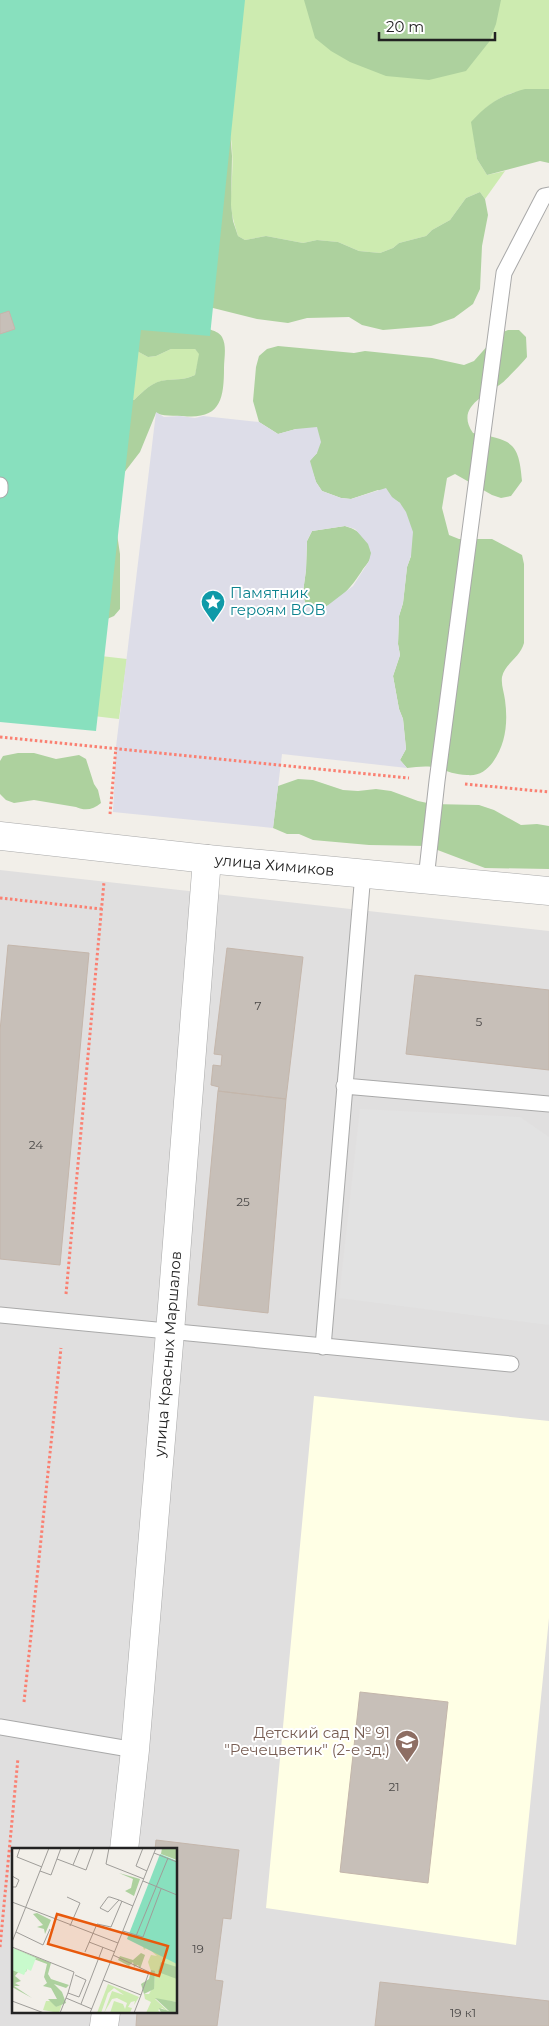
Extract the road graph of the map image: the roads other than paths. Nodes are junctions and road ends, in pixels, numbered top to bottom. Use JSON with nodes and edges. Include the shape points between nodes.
{"nodes":[{"id":1,"x":549,"y":195,"type":"edge"},
{"id":2,"x":0,"y":485,"type":"edge"},
{"id":3,"x":0,"y":490,"type":"edge"},
{"id":4,"x":0,"y":836,"type":"edge"},
{"id":5,"x":207,"y":859,"type":"junction"},
{"id":6,"x":363,"y":873,"type":"junction"},
{"id":7,"x":426,"y":878,"type":"junction"},
{"id":8,"x":549,"y":891,"type":"edge"},
{"id":9,"x":344,"y":1086,"type":"junction"},
{"id":10,"x":549,"y":1104,"type":"edge"},
{"id":11,"x":0,"y":1315,"type":"edge"},
{"id":12,"x":170,"y":1332,"type":"junction"},
{"id":13,"x":322,"y":1347,"type":"junction"},
{"id":14,"x":511,"y":1364,"type":"dead end"},
{"id":15,"x":0,"y":1727,"type":"edge"},
{"id":16,"x":134,"y":1750,"type":"junction"},
{"id":17,"x":124,"y":1848,"type":"edge"}],
"edges":[{"from":1,"to":7,"type":"lane","via":[[544,196],[504,274]]},
{"from":2,"to":3,"type":"lane"},
{"from":4,"to":5,"type":"street","name":"улица Химиков"},
{"from":5,"to":6,"type":"street","name":"улица Химиков"},
{"from":5,"to":12,"type":"street","name":"улица Красных Маршалов"},
{"from":6,"to":7,"type":"street","name":"улица Химиков"},
{"from":6,"to":9,"type":"lane"},
{"from":7,"to":8,"type":"street","name":"улица Химиков"},
{"from":9,"to":10,"type":"lane"},
{"from":9,"to":13,"type":"lane"},
{"from":11,"to":12,"type":"lane"},
{"from":12,"to":13,"type":"lane"},
{"from":12,"to":16,"type":"street","name":"улица Красных Маршалов"},
{"from":13,"to":14,"type":"lane"},
{"from":15,"to":16,"type":"lane"},
{"from":16,"to":17,"type":"street","name":"улица Красных Маршалов"}]}
